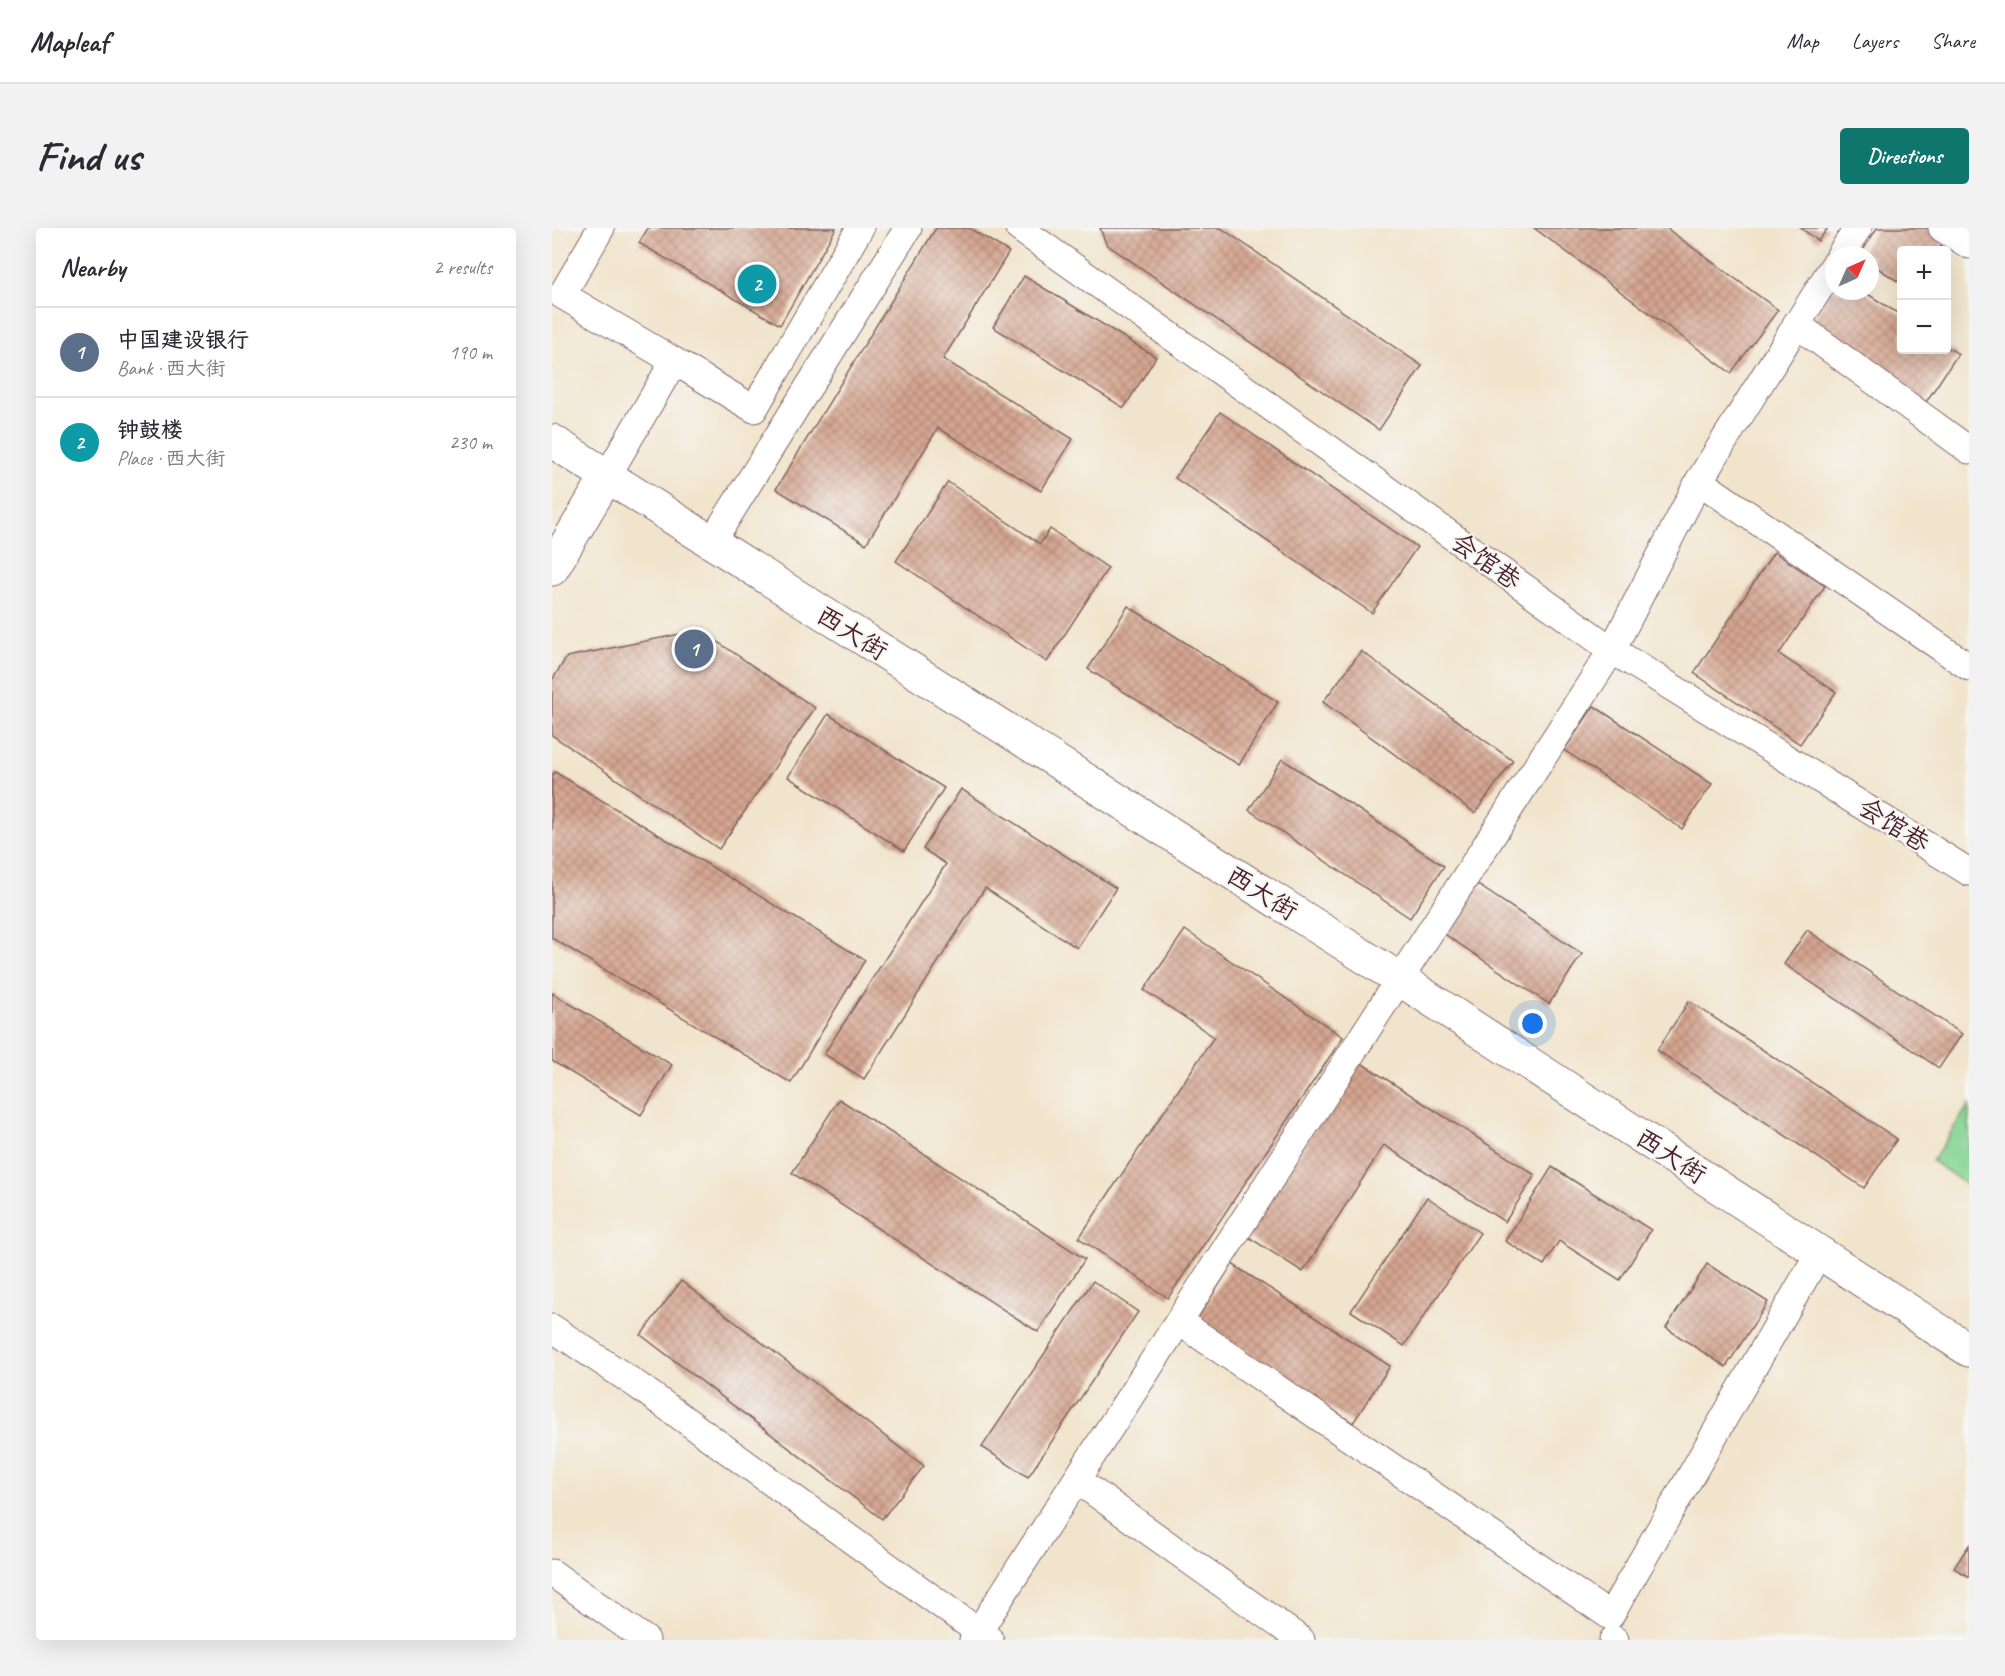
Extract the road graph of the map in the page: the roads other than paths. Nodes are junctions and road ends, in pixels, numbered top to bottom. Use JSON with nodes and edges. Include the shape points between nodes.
{"nodes":[{"id":1,"x":601,"y":228,"type":"edge"},
{"id":2,"x":860,"y":228,"type":"edge"},
{"id":3,"x":908,"y":228,"type":"edge"},
{"id":4,"x":1857,"y":228,"type":"edge"},
{"id":5,"x":1942,"y":228,"type":"edge"},
{"id":6,"x":1021,"y":229,"type":"edge"},
{"id":7,"x":1969,"y":245,"type":"edge"},
{"id":8,"x":1846,"y":246,"type":"edge"},
{"id":9,"x":1825,"y":279,"type":"edge"},
{"id":10,"x":1796,"y":324,"type":"junction"},
{"id":11,"x":674,"y":361,"type":"junction"},
{"id":12,"x":552,"y":441,"type":"edge"},
{"id":13,"x":1969,"y":450,"type":"edge"},
{"id":14,"x":606,"y":478,"type":"junction"},
{"id":15,"x":1699,"y":481,"type":"junction"},
{"id":16,"x":711,"y":543,"type":"junction"},
{"id":17,"x":552,"y":569,"type":"edge"},
{"id":18,"x":1612,"y":650,"type":"junction"},
{"id":19,"x":1969,"y":667,"type":"edge"},
{"id":20,"x":1969,"y":872,"type":"edge"},
{"id":21,"x":1401,"y":980,"type":"junction"},
{"id":22,"x":1819,"y":1253,"type":"junction"},
{"id":23,"x":1180,"y":1322,"type":"junction"},
{"id":24,"x":552,"y":1328,"type":"edge"},
{"id":25,"x":1969,"y":1350,"type":"edge"},
{"id":26,"x":1077,"y":1480,"type":"junction"},
{"id":27,"x":552,"y":1574,"type":"edge"},
{"id":28,"x":981,"y":1637,"type":"edge"},
{"id":29,"x":646,"y":1640,"type":"edge"},
{"id":30,"x":1301,"y":1640,"type":"edge"}],
"edges":[{"from":1,"to":11,"type":"street","via":[[562,295]]},
{"from":2,"to":11,"type":"street","via":[[754,409]]},
{"from":3,"to":16,"type":"street"},
{"from":4,"to":8,"type":"street"},
{"from":5,"to":7,"type":"street"},
{"from":6,"to":18,"type":"street","name":"会馆巷"},
{"from":9,"to":10,"type":"street"},
{"from":10,"to":13,"type":"street"},
{"from":10,"to":15,"type":"street"},
{"from":11,"to":14,"type":"street"},
{"from":12,"to":14,"type":"main road","name":"西大街"},
{"from":14,"to":16,"type":"main road","name":"西大街"},
{"from":14,"to":17,"type":"main road"},
{"from":15,"to":18,"type":"street"},
{"from":15,"to":19,"type":"street"},
{"from":16,"to":21,"type":"main road","name":"西大街"},
{"from":18,"to":20,"type":"street","name":"会馆巷"},
{"from":18,"to":21,"type":"street"},
{"from":21,"to":22,"type":"main road","name":"西大街"},
{"from":21,"to":23,"type":"street"},
{"from":22,"to":23,"type":"street","via":[[1610,1616]]},
{"from":22,"to":25,"type":"main road","name":"西大街"},
{"from":23,"to":26,"type":"street"},
{"from":24,"to":28,"type":"street","via":[[637,1385]]},
{"from":26,"to":28,"type":"street"},
{"from":26,"to":30,"type":"street"},
{"from":27,"to":29,"type":"street"}]}
